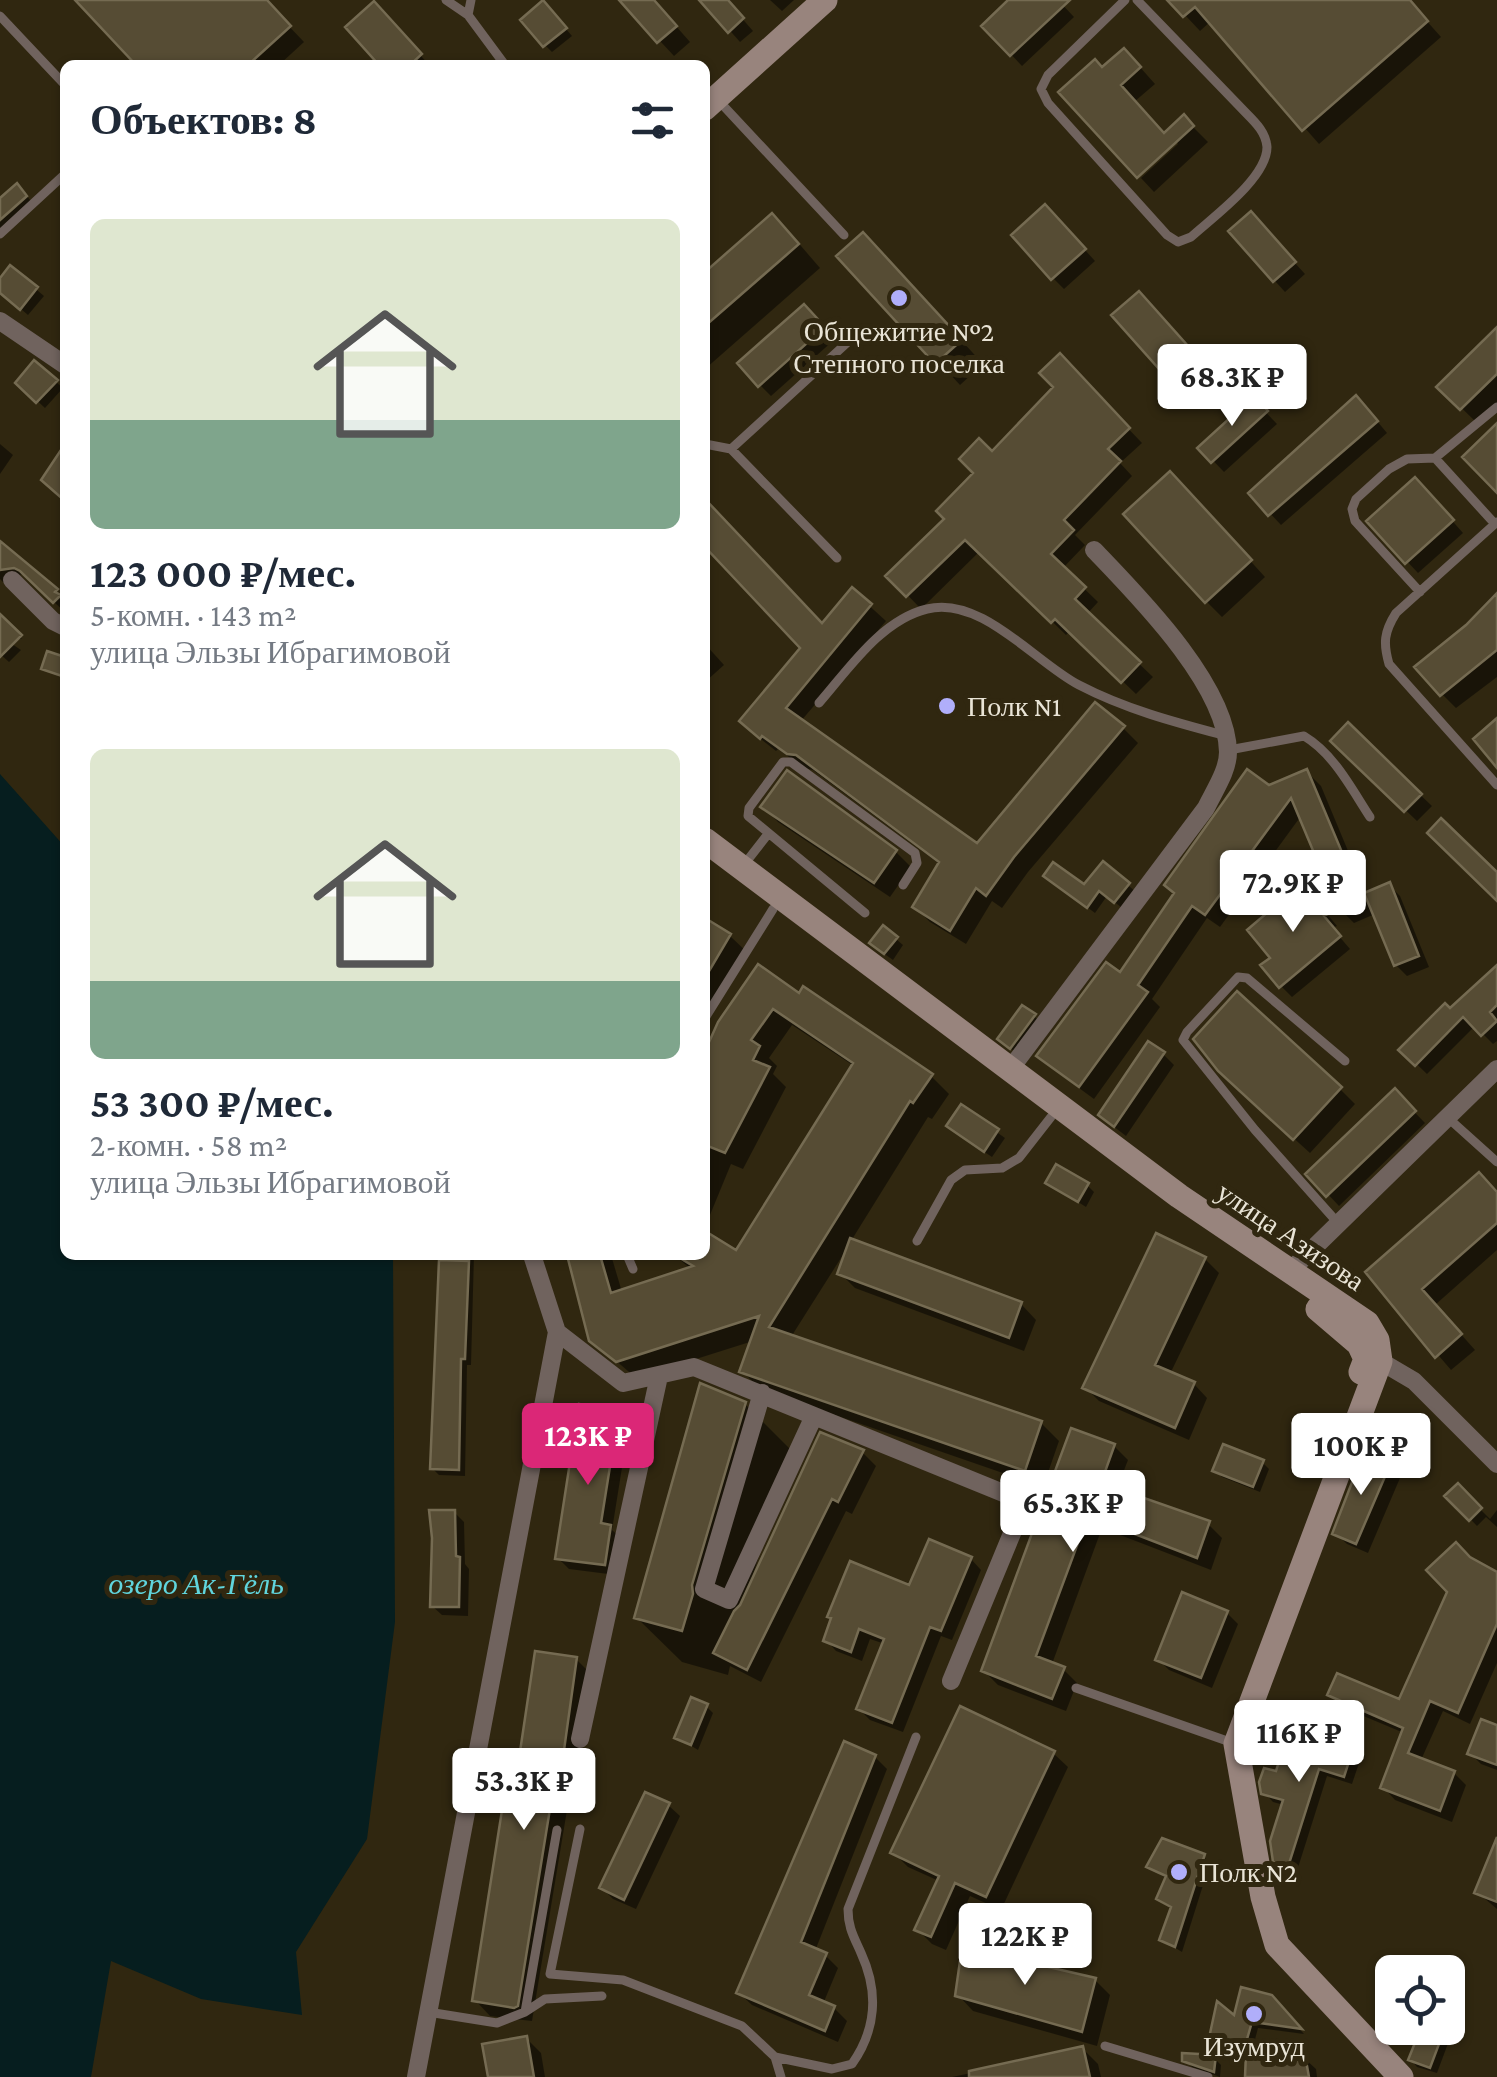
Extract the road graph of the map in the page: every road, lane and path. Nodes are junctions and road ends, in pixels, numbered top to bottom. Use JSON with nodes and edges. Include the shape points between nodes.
{"nodes":[{"id":1,"x":446,"y":0,"type":"edge"},
{"id":2,"x":471,"y":0,"type":"edge"},
{"id":3,"x":804,"y":0,"type":"edge"},
{"id":4,"x":825,"y":0,"type":"edge"},
{"id":5,"x":1125,"y":0,"type":"edge"},
{"id":6,"x":1137,"y":0,"type":"edge"},
{"id":7,"x":468,"y":15,"type":"junction"},
{"id":8,"x":0,"y":16,"type":"edge"},
{"id":9,"x":501,"y":60,"type":"edge"},
{"id":10,"x":60,"y":81,"type":"edge"},
{"id":11,"x":710,"y":98,"type":"edge"},
{"id":12,"x":710,"y":98,"type":"edge"},
{"id":13,"x":710,"y":100,"type":"edge"},
{"id":14,"x":60,"y":179,"type":"edge"},
{"id":15,"x":0,"y":234,"type":"edge"},
{"id":16,"x":844,"y":235,"type":"dead end"},
{"id":17,"x":861,"y":330,"type":"dead end"},
{"id":18,"x":4,"y":331,"type":"edge"},
{"id":19,"x":60,"y":362,"type":"edge"},
{"id":20,"x":1497,"y":407,"type":"edge"},
{"id":21,"x":710,"y":445,"type":"edge"},
{"id":22,"x":730,"y":449,"type":"junction"},
{"id":23,"x":1435,"y":458,"type":"junction"},
{"id":24,"x":1496,"y":523,"type":"edge"},
{"id":25,"x":1094,"y":550,"type":"dead end"},
{"id":26,"x":837,"y":558,"type":"dead end"},
{"id":27,"x":12,"y":580,"type":"dead end"},
{"id":28,"x":1420,"y":592,"type":"junction"},
{"id":29,"x":60,"y":624,"type":"edge"},
{"id":30,"x":819,"y":703,"type":"dead end"},
{"id":31,"x":1227,"y":743,"type":"junction"},
{"id":32,"x":1497,"y":785,"type":"edge"},
{"id":33,"x":1370,"y":817,"type":"dead end"},
{"id":34,"x":768,"y":834,"type":"junction"},
{"id":35,"x":710,"y":844,"type":"edge"},
{"id":36,"x":710,"y":860,"type":"edge"},
{"id":37,"x":741,"y":868,"type":"junction"},
{"id":38,"x":902,"y":885,"type":"dead end"},
{"id":39,"x":773,"y":909,"type":"junction"},
{"id":40,"x":865,"y":913,"type":"dead end"},
{"id":41,"x":710,"y":1010,"type":"edge"},
{"id":42,"x":1345,"y":1061,"type":"dead end"},
{"id":43,"x":1011,"y":1068,"type":"junction"},
{"id":44,"x":1497,"y":1069,"type":"edge"},
{"id":45,"x":1051,"y":1116,"type":"junction"},
{"id":46,"x":1447,"y":1117,"type":"junction"},
{"id":47,"x":1497,"y":1162,"type":"edge"},
{"id":48,"x":1337,"y":1222,"type":"junction"},
{"id":49,"x":917,"y":1241,"type":"dead end"},
{"id":50,"x":534,"y":1260,"type":"edge"},
{"id":51,"x":629,"y":1260,"type":"edge"},
{"id":52,"x":632,"y":1269,"type":"dead end"},
{"id":53,"x":1290,"y":1271,"type":"junction"},
{"id":54,"x":557,"y":1332,"type":"junction"},
{"id":55,"x":1380,"y":1361,"type":"junction"},
{"id":56,"x":659,"y":1376,"type":"junction"},
{"id":57,"x":762,"y":1393,"type":"junction"},
{"id":58,"x":814,"y":1416,"type":"junction"},
{"id":59,"x":1497,"y":1464,"type":"edge"},
{"id":60,"x":950,"y":1681,"type":"dead end"},
{"id":61,"x":1076,"y":1688,"type":"dead end"},
{"id":62,"x":916,"y":1736,"type":"dead end"},
{"id":63,"x":580,"y":1739,"type":"dead end"},
{"id":64,"x":1230,"y":1742,"type":"junction"},
{"id":65,"x":580,"y":1829,"type":"dead end"},
{"id":66,"x":557,"y":1830,"type":"dead end"},
{"id":67,"x":602,"y":1996,"type":"dead end"},
{"id":68,"x":428,"y":2012,"type":"junction"},
{"id":69,"x":525,"y":2012,"type":"junction"},
{"id":70,"x":1105,"y":2046,"type":"dead end"},
{"id":71,"x":775,"y":2057,"type":"junction"},
{"id":72,"x":416,"y":2077,"type":"edge"},
{"id":73,"x":781,"y":2077,"type":"edge"},
{"id":74,"x":1208,"y":2077,"type":"edge"},
{"id":75,"x":1385,"y":2077,"type":"edge"},
{"id":76,"x":1401,"y":2077,"type":"edge"}],
"edges":[{"from":1,"to":7,"type":"lane"},
{"from":2,"to":7,"type":"lane"},
{"from":3,"to":11,"type":"main road"},
{"from":4,"to":12,"type":"main road"},
{"from":5,"to":6,"type":"lane","via":[[1041,88],[1178,242],[1262,169],[1266,147],[1262,130]]},
{"from":7,"to":9,"type":"lane"},
{"from":8,"to":10,"type":"lane"},
{"from":13,"to":16,"type":"lane"},
{"from":14,"to":15,"type":"lane"},
{"from":17,"to":22,"type":"lane"},
{"from":18,"to":19,"type":"street"},
{"from":20,"to":23,"type":"lane"},
{"from":21,"to":22,"type":"lane"},
{"from":22,"to":26,"type":"lane"},
{"from":23,"to":24,"type":"lane"},
{"from":23,"to":28,"type":"lane","via":[[1407,459],[1389,469],[1352,509],[1355,521]]},
{"from":24,"to":28,"type":"lane"},
{"from":25,"to":31,"type":"street","via":[[1192,661]]},
{"from":27,"to":29,"type":"street"},
{"from":28,"to":32,"type":"lane","via":[[1387,627],[1389,664]]},
{"from":30,"to":31,"type":"lane","via":[[898,622],[927,609],[952,608],[981,618],[1080,685]]},
{"from":31,"to":33,"type":"lane","via":[[1304,736],[1319,745]]},
{"from":31,"to":43,"type":"street","via":[[1227,765],[1206,808]]},
{"from":34,"to":37,"type":"lane"},
{"from":34,"to":38,"type":"lane","via":[[748,812],[787,761],[915,853],[917,864]]},
{"from":34,"to":40,"type":"lane"},
{"from":35,"to":37,"type":"main road","name":"улица Азизова"},
{"from":36,"to":39,"type":"main road","name":"улица Азизова"},
{"from":37,"to":43,"type":"main road","name":"улица Азизова"},
{"from":39,"to":41,"type":"lane"},
{"from":39,"to":45,"type":"main road","name":"улица Азизова"},
{"from":42,"to":48,"type":"lane","via":[[1247,978],[1238,977],[1183,1040]]},
{"from":43,"to":53,"type":"main road","name":"улица Азизова"},
{"from":44,"to":46,"type":"street"},
{"from":45,"to":49,"type":"lane","via":[[1020,1158],[1002,1168],[965,1170],[951,1180]]},
{"from":45,"to":64,"type":"main road","name":"улица Азизова","via":[[1339,1324],[1366,1359]]},
{"from":46,"to":47,"type":"lane"},
{"from":46,"to":48,"type":"street"},
{"from":48,"to":53,"type":"street"},
{"from":50,"to":54,"type":"street"},
{"from":51,"to":52,"type":"lane"},
{"from":53,"to":55,"type":"main road","name":"улица Азизова","via":[[1367,1323]]},
{"from":54,"to":56,"type":"street","via":[[623,1384]]},
{"from":54,"to":68,"type":"street"},
{"from":55,"to":59,"type":"street","via":[[1414,1382]]},
{"from":55,"to":64,"type":"main road","name":"улица Азизова"},
{"from":56,"to":57,"type":"street","via":[[694,1368]]},
{"from":56,"to":63,"type":"street"},
{"from":57,"to":58,"type":"street"},
{"from":57,"to":58,"type":"street","via":[[704,1589],[729,1600]]},
{"from":58,"to":60,"type":"street","via":[[1017,1504],[1020,1514]]},
{"from":61,"to":64,"type":"lane"},
{"from":62,"to":71,"type":"lane","via":[[848,1909],[848,1929],[872,1983],[867,2043],[852,2064],[832,2069]]},
{"from":64,"to":75,"type":"main road","name":"улица Азизова","via":[[1248,1894],[1262,1936],[1271,1955]]},
{"from":64,"to":76,"type":"main road","via":[[1277,1944]]},
{"from":65,"to":71,"type":"lane","via":[[550,1974],[623,1980],[742,2026]]},
{"from":66,"to":69,"type":"lane"},
{"from":67,"to":69,"type":"lane","via":[[545,1999]]},
{"from":68,"to":69,"type":"lane","via":[[497,2022]]},
{"from":68,"to":72,"type":"street"},
{"from":70,"to":74,"type":"lane"},
{"from":71,"to":73,"type":"lane"}]}
